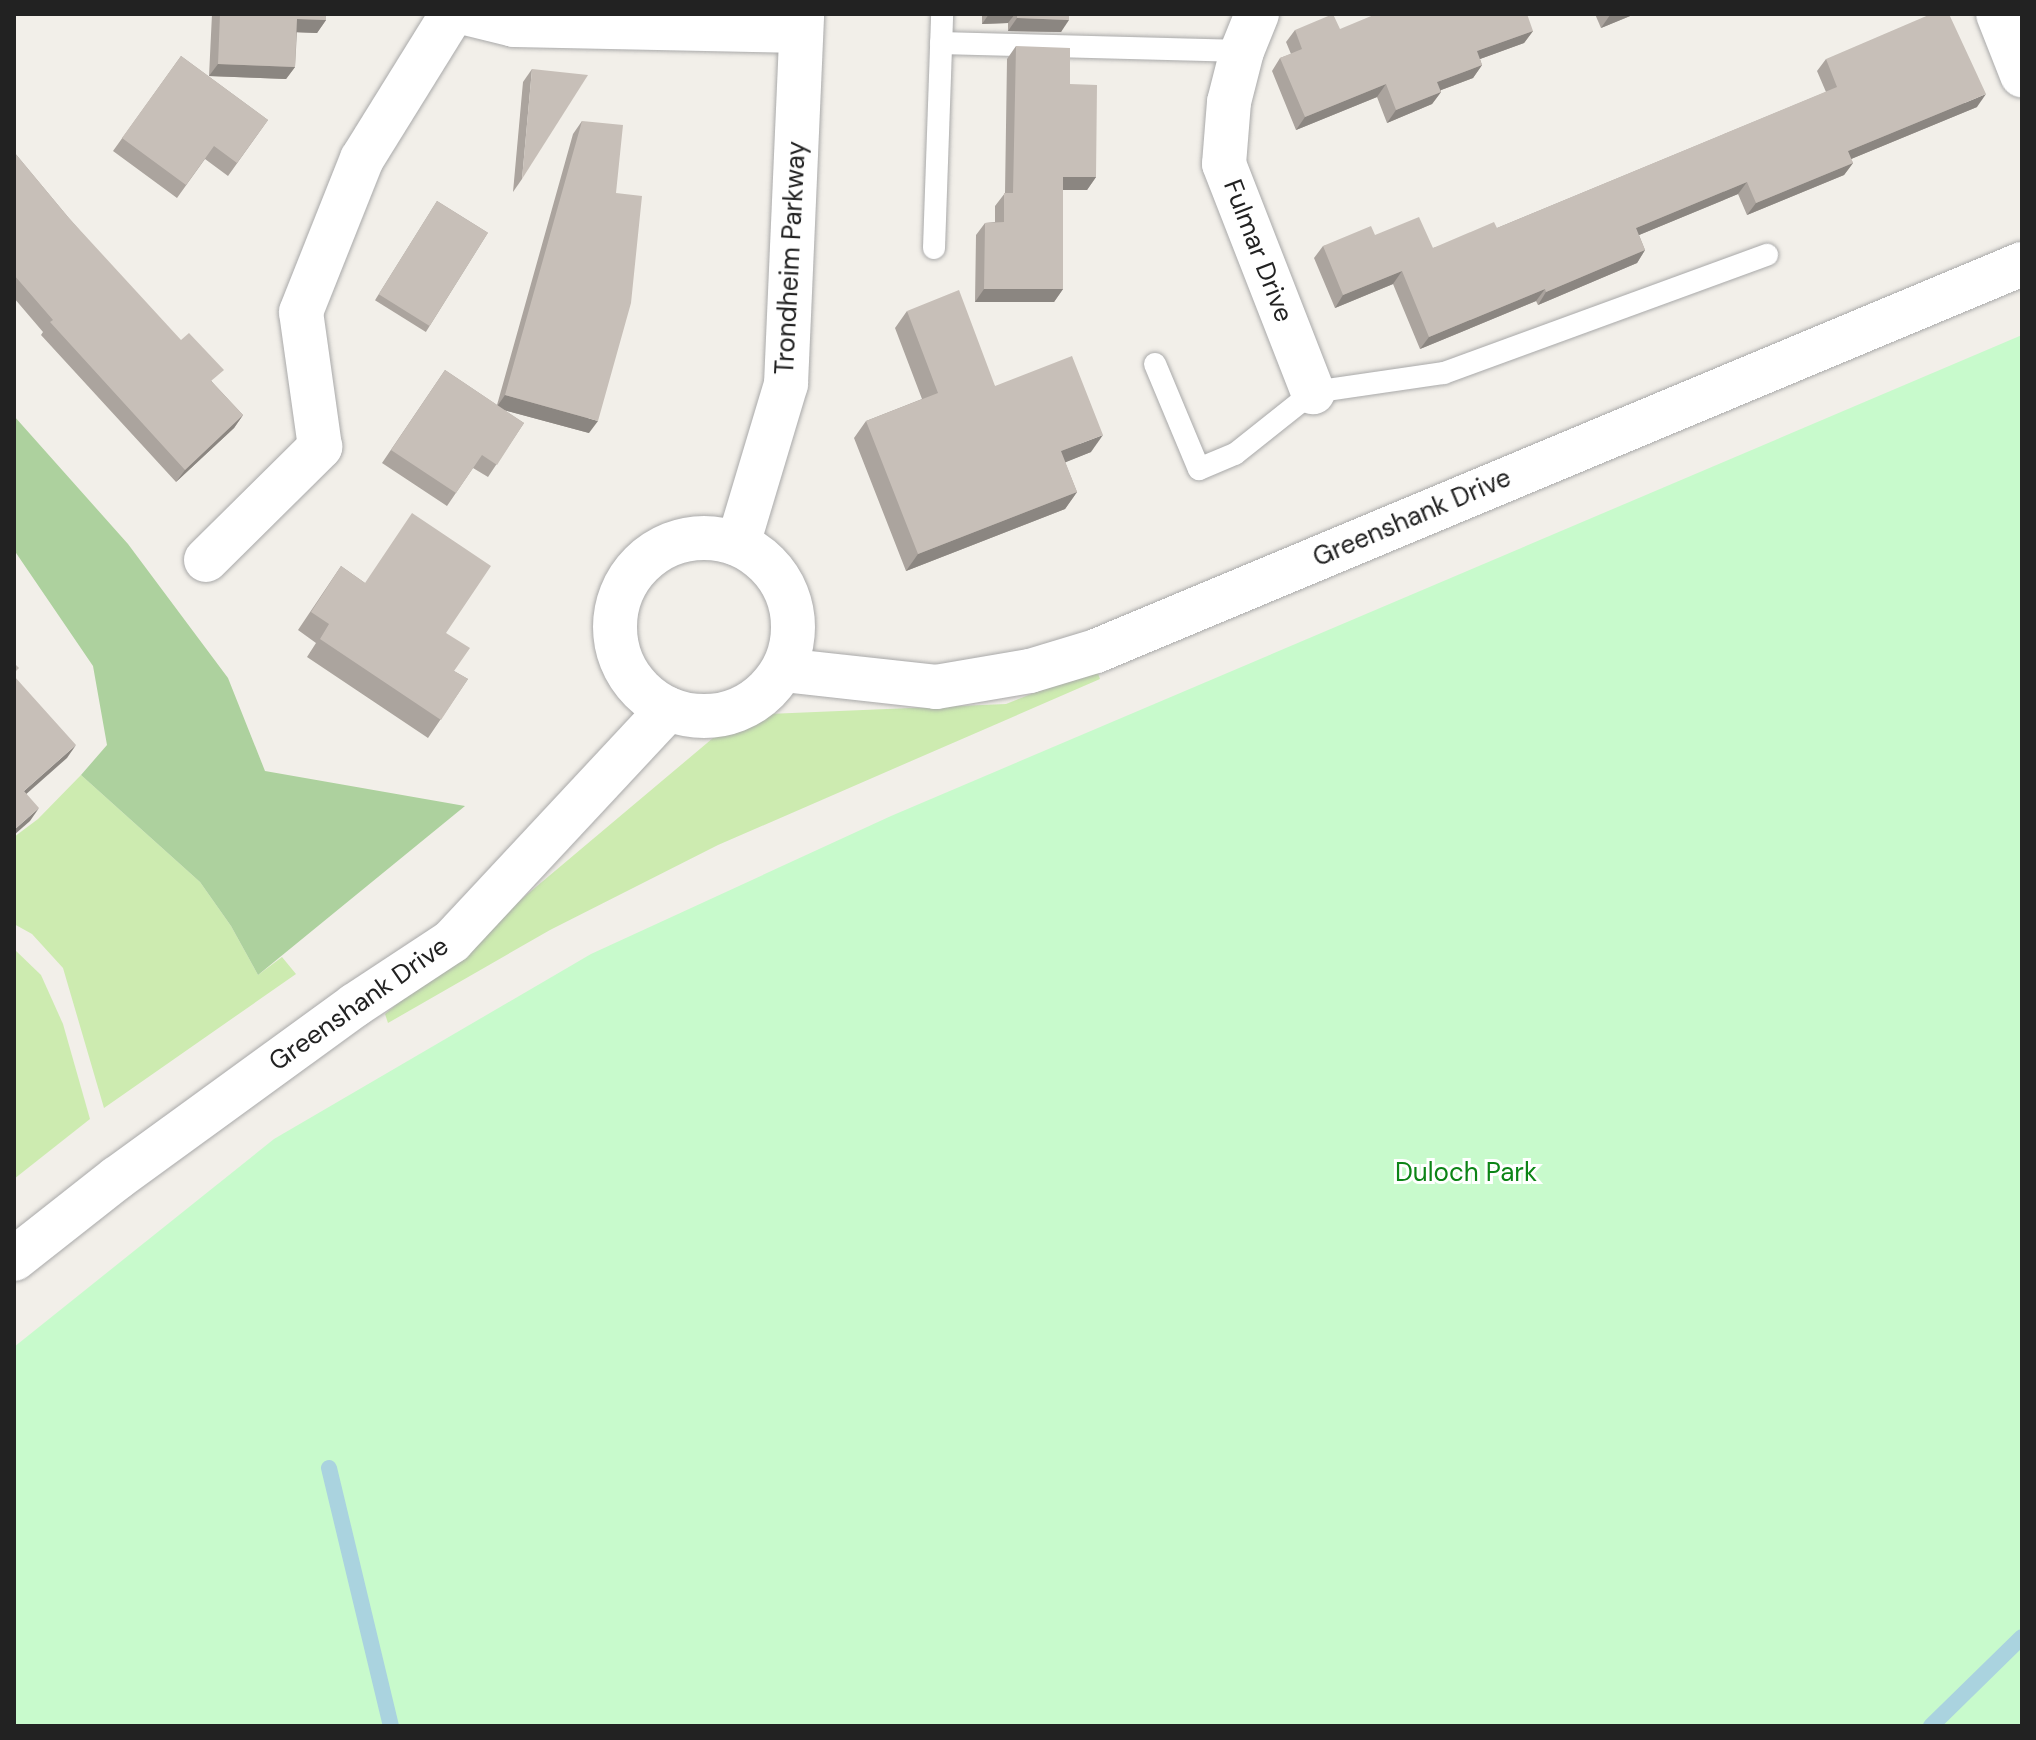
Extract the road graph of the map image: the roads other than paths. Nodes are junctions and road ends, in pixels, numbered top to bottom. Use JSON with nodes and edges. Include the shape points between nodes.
{"nodes":[{"id":1,"x":452,"y":14,"type":"edge"},
{"id":2,"x":469,"y":14,"type":"edge"},
{"id":3,"x":942,"y":14,"type":"edge"},
{"id":4,"x":1998,"y":14,"type":"edge"},
{"id":5,"x":802,"y":22,"type":"edge"},
{"id":6,"x":1249,"y":33,"type":"edge"},
{"id":7,"x":941,"y":43,"type":"junction"},
{"id":8,"x":2022,"y":75,"type":"edge"},
{"id":9,"x":934,"y":248,"type":"dead end"},
{"id":10,"x":1767,"y":255,"type":"dead end"},
{"id":11,"x":2022,"y":264,"type":"edge"},
{"id":12,"x":1155,"y":364,"type":"dead end"},
{"id":13,"x":1313,"y":392,"type":"junction"},
{"id":14,"x":738,"y":544,"type":"junction"},
{"id":15,"x":206,"y":560,"type":"dead end"},
{"id":16,"x":783,"y":670,"type":"junction"},
{"id":17,"x":668,"y":709,"type":"junction"},
{"id":18,"x":14,"y":1259,"type":"edge"}],
"edges":[{"from":1,"to":15,"type":"street","via":[[362,159],[301,312],[320,447]]},
{"from":2,"to":5,"type":"street","via":[[514,25]]},
{"from":3,"to":7,"type":"lane"},
{"from":4,"to":8,"type":"street"},
{"from":5,"to":14,"type":"street","name":"Trondheim Parkway","via":[[786,384]]},
{"from":6,"to":7,"type":"lane"},
{"from":6,"to":13,"type":"street","name":"Fulmar Drive","via":[[1229,102],[1224,164]]},
{"from":7,"to":9,"type":"lane"},
{"from":10,"to":13,"type":"lane","via":[[1444,373]]},
{"from":11,"to":16,"type":"street","name":"Greenshank Drive","via":[[1096,651],[1030,671],[936,687]]},
{"from":12,"to":13,"type":"lane","via":[[1199,469],[1235,454]]},
{"from":14,"to":16,"type":"street","via":[[764,560],[782,584],[792,612],[793,642]]},
{"from":14,"to":17,"type":"street","via":[[686,539],[640,564],[625,586],[616,614],[616,643],[626,671],[644,694]]},
{"from":16,"to":17,"type":"street","via":[[745,707],[694,716]]},
{"from":17,"to":18,"type":"street","name":"Greenshank Drive","via":[[452,941],[342,1014]]}]}
